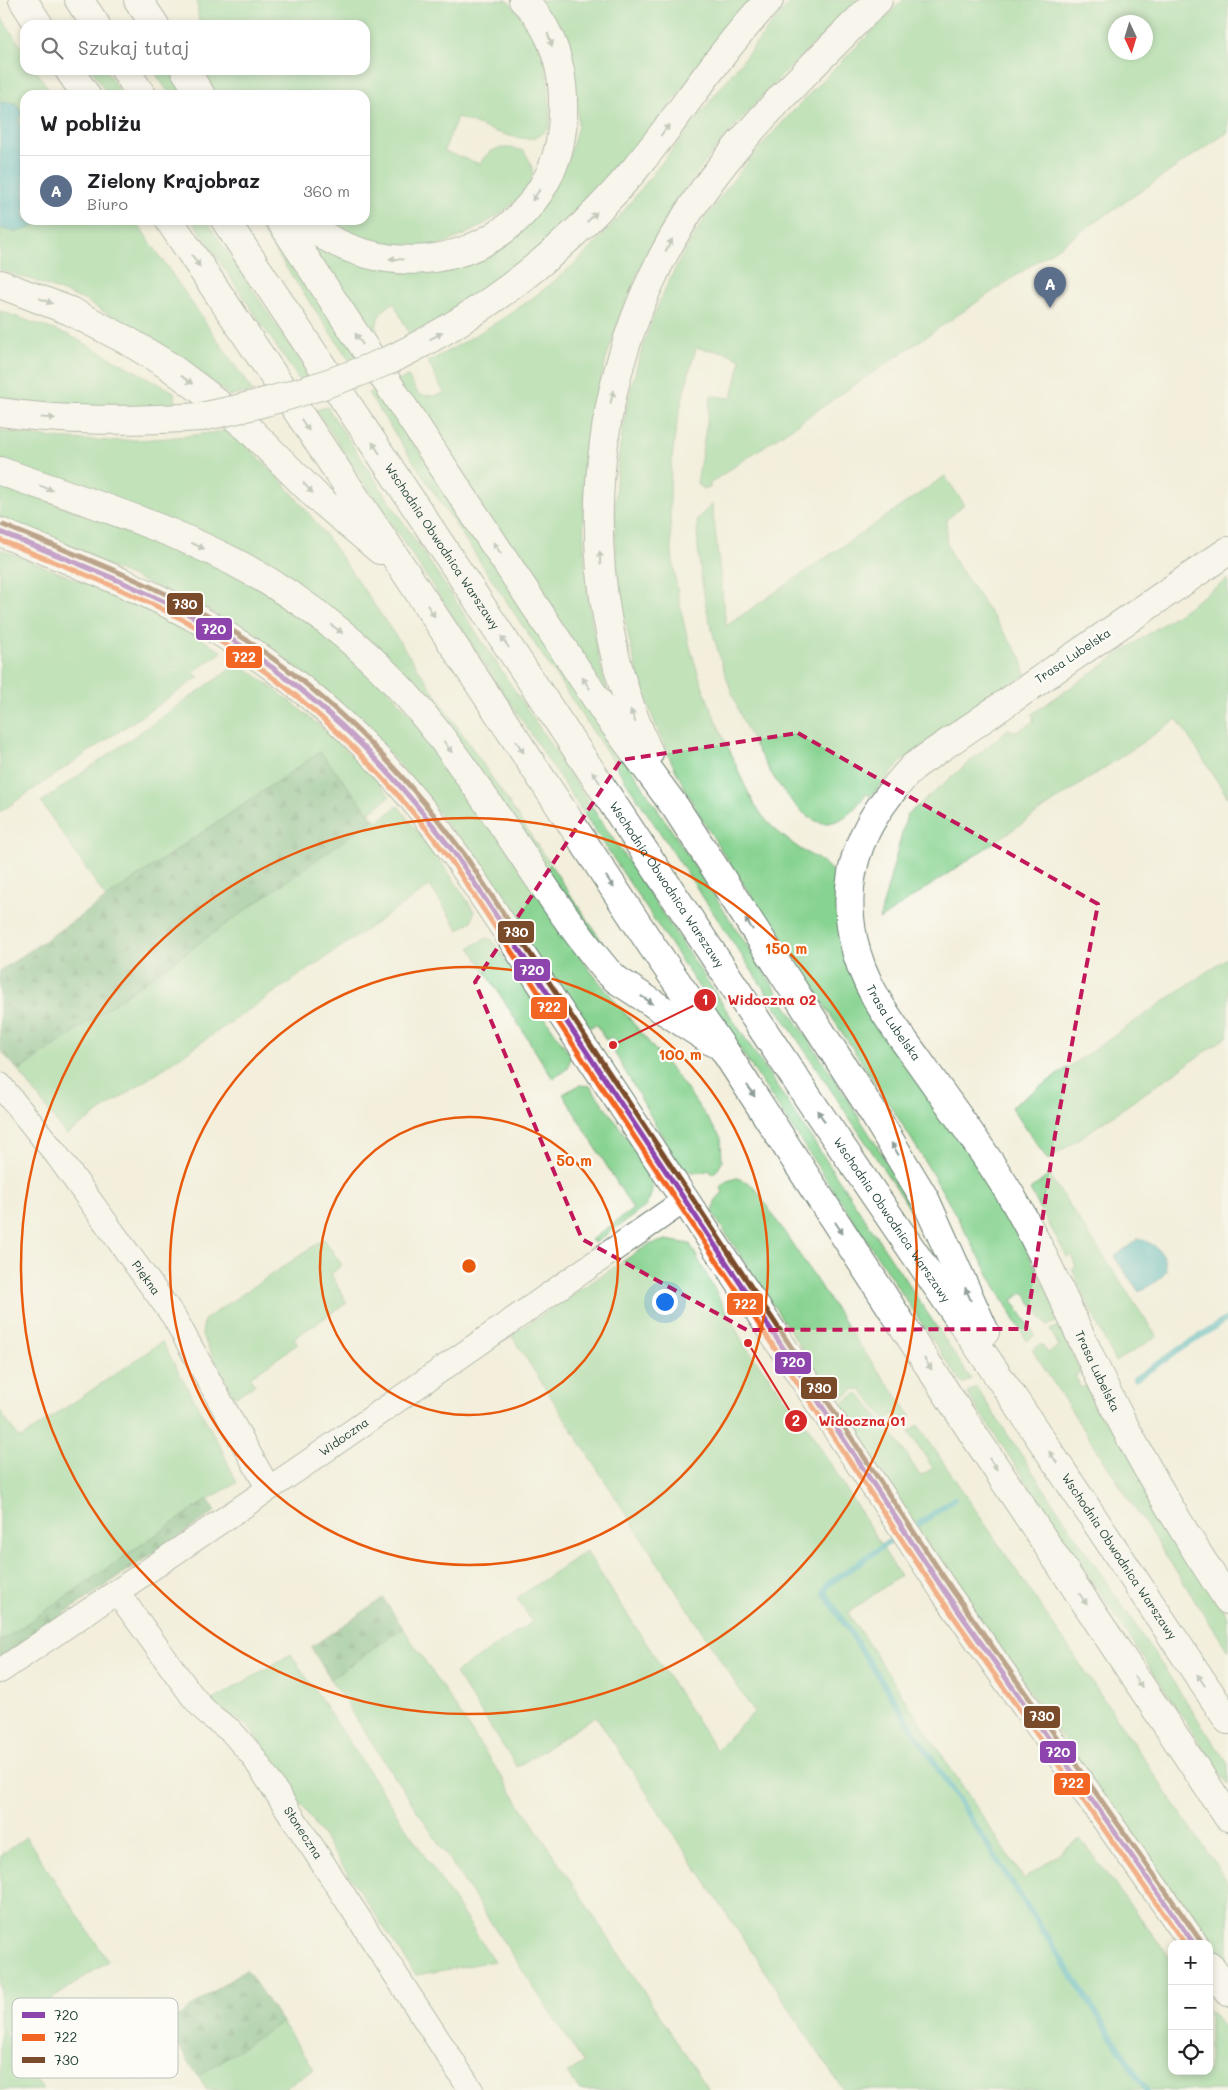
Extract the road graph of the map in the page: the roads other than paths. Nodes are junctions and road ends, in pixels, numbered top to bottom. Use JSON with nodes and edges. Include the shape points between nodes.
{"nodes":[{"id":1,"x":10,"y":0,"type":"edge"},
{"id":2,"x":22,"y":0,"type":"edge"},
{"id":3,"x":79,"y":0,"type":"edge"},
{"id":4,"x":138,"y":0,"type":"edge"},
{"id":5,"x":523,"y":0,"type":"edge"},
{"id":6,"x":769,"y":0,"type":"edge"},
{"id":7,"x":878,"y":0,"type":"edge"},
{"id":8,"x":0,"y":2,"type":"edge"},
{"id":9,"x":36,"y":20,"type":"edge"},
{"id":10,"x":93,"y":20,"type":"edge"},
{"id":11,"x":152,"y":20,"type":"edge"},
{"id":12,"x":72,"y":75,"type":"edge"},
{"id":13,"x":129,"y":75,"type":"edge"},
{"id":14,"x":187,"y":75,"type":"edge"},
{"id":15,"x":83,"y":90,"type":"edge"},
{"id":16,"x":139,"y":90,"type":"edge"},
{"id":17,"x":198,"y":90,"type":"edge"},
{"id":18,"x":172,"y":225,"type":"edge"},
{"id":19,"x":228,"y":225,"type":"edge"},
{"id":20,"x":283,"y":225,"type":"edge"},
{"id":21,"x":310,"y":225,"type":"edge"},
{"id":22,"x":0,"y":284,"type":"edge"},
{"id":23,"x":0,"y":412,"type":"edge"},
{"id":24,"x":0,"y":472,"type":"edge"},
{"id":25,"x":0,"y":532,"type":"edge"},
{"id":26,"x":1228,"y":550,"type":"edge"},
{"id":27,"x":404,"y":570,"type":"junction"},
{"id":28,"x":676,"y":808,"type":"junction"},
{"id":29,"x":724,"y":1050,"type":"junction"},
{"id":30,"x":0,"y":1085,"type":"edge"},
{"id":31,"x":685,"y":1200,"type":"junction"},
{"id":32,"x":1016,"y":1402,"type":"junction"},
{"id":33,"x":268,"y":1488,"type":"junction"},
{"id":34,"x":116,"y":1592,"type":"junction"},
{"id":35,"x":1228,"y":1600,"type":"edge"},
{"id":36,"x":0,"y":1671,"type":"edge"},
{"id":37,"x":1228,"y":1720,"type":"edge"},
{"id":38,"x":1228,"y":1817,"type":"edge"},
{"id":39,"x":1191,"y":1940,"type":"edge"},
{"id":40,"x":1213,"y":1971,"type":"edge"},
{"id":41,"x":1228,"y":1992,"type":"edge"},
{"id":42,"x":471,"y":2090,"type":"edge"}],
"edges":[{"from":1,"to":8,"type":"main road"},
{"from":2,"to":9,"type":"main road"},
{"from":3,"to":10,"type":"main road"},
{"from":4,"to":11,"type":"main road"},
{"from":5,"to":21,"type":"main road","one_way":true,"via":[[548,33],[560,69],[564,108],[557,154],[548,177],[528,206],[503,230],[470,249],[411,261],[375,258],[341,246]]},
{"from":23,"to":6,"type":"main road","one_way":true,"bridge":true,"via":[[99,421],[201,416],[256,406],[310,390],[392,358],[480,310],[558,250],[635,168]]},
{"from":28,"to":7,"type":"main road","one_way":true,"via":[[628,702],[611,643],[603,596],[598,528],[601,462],[610,405],[630,332],[656,269],[688,213],[734,152],[793,86]]},
{"from":12,"to":15,"type":"main road"},
{"from":13,"to":16,"type":"main road"},
{"from":14,"to":17,"type":"main road"},
{"from":18,"to":27,"type":"main road","one_way":true},
{"from":32,"to":19,"type":"main road","name":"Wschodnia Obwodnica Warszawy","one_way":true,"via":[[806,1094]]},
{"from":28,"to":20,"type":"main road","one_way":true,"via":[[607,715]]},
{"from":22,"to":27,"type":"main road","one_way":true,"via":[[70,311],[169,366],[249,429],[317,497]]},
{"from":24,"to":29,"type":"main road","one_way":true,"via":[[153,526],[232,561],[298,601],[344,635],[395,682],[436,730],[551,898],[607,971]]},
{"from":25,"to":31,"type":"main road","via":[[201,620],[276,669],[360,740],[434,824]]},
{"from":26,"to":35,"type":"main road","name":"Trasa Lubelska","via":[[914,766],[883,802],[863,833],[854,858],[850,891],[853,938],[872,990],[1011,1195],[1048,1264],[1117,1414],[1166,1502]]},
{"from":27,"to":29,"type":"main road","one_way":true},
{"from":32,"to":28,"type":"main road","one_way":true,"via":[[925,1199],[874,1114]]},
{"from":29,"to":38,"type":"main road","one_way":true,"via":[[966,1423]]},
{"from":30,"to":33,"type":"street","name":"Piękna","via":[[58,1155],[174,1317]]},
{"from":31,"to":33,"type":"street","name":"Widoczna"},
{"from":31,"to":39,"type":"main road","via":[[962,1616]]},
{"from":37,"to":32,"type":"main road","name":"Wschodnia Obwodnica Warszawy","one_way":true},
{"from":33,"to":34,"type":"street","name":"Widoczna"},
{"from":34,"to":36,"type":"street","name":"Widoczna"},
{"from":34,"to":42,"type":"street","name":"Słoneczna","via":[[193,1697],[252,1755]]},
{"from":40,"to":41,"type":"main road"}]}
